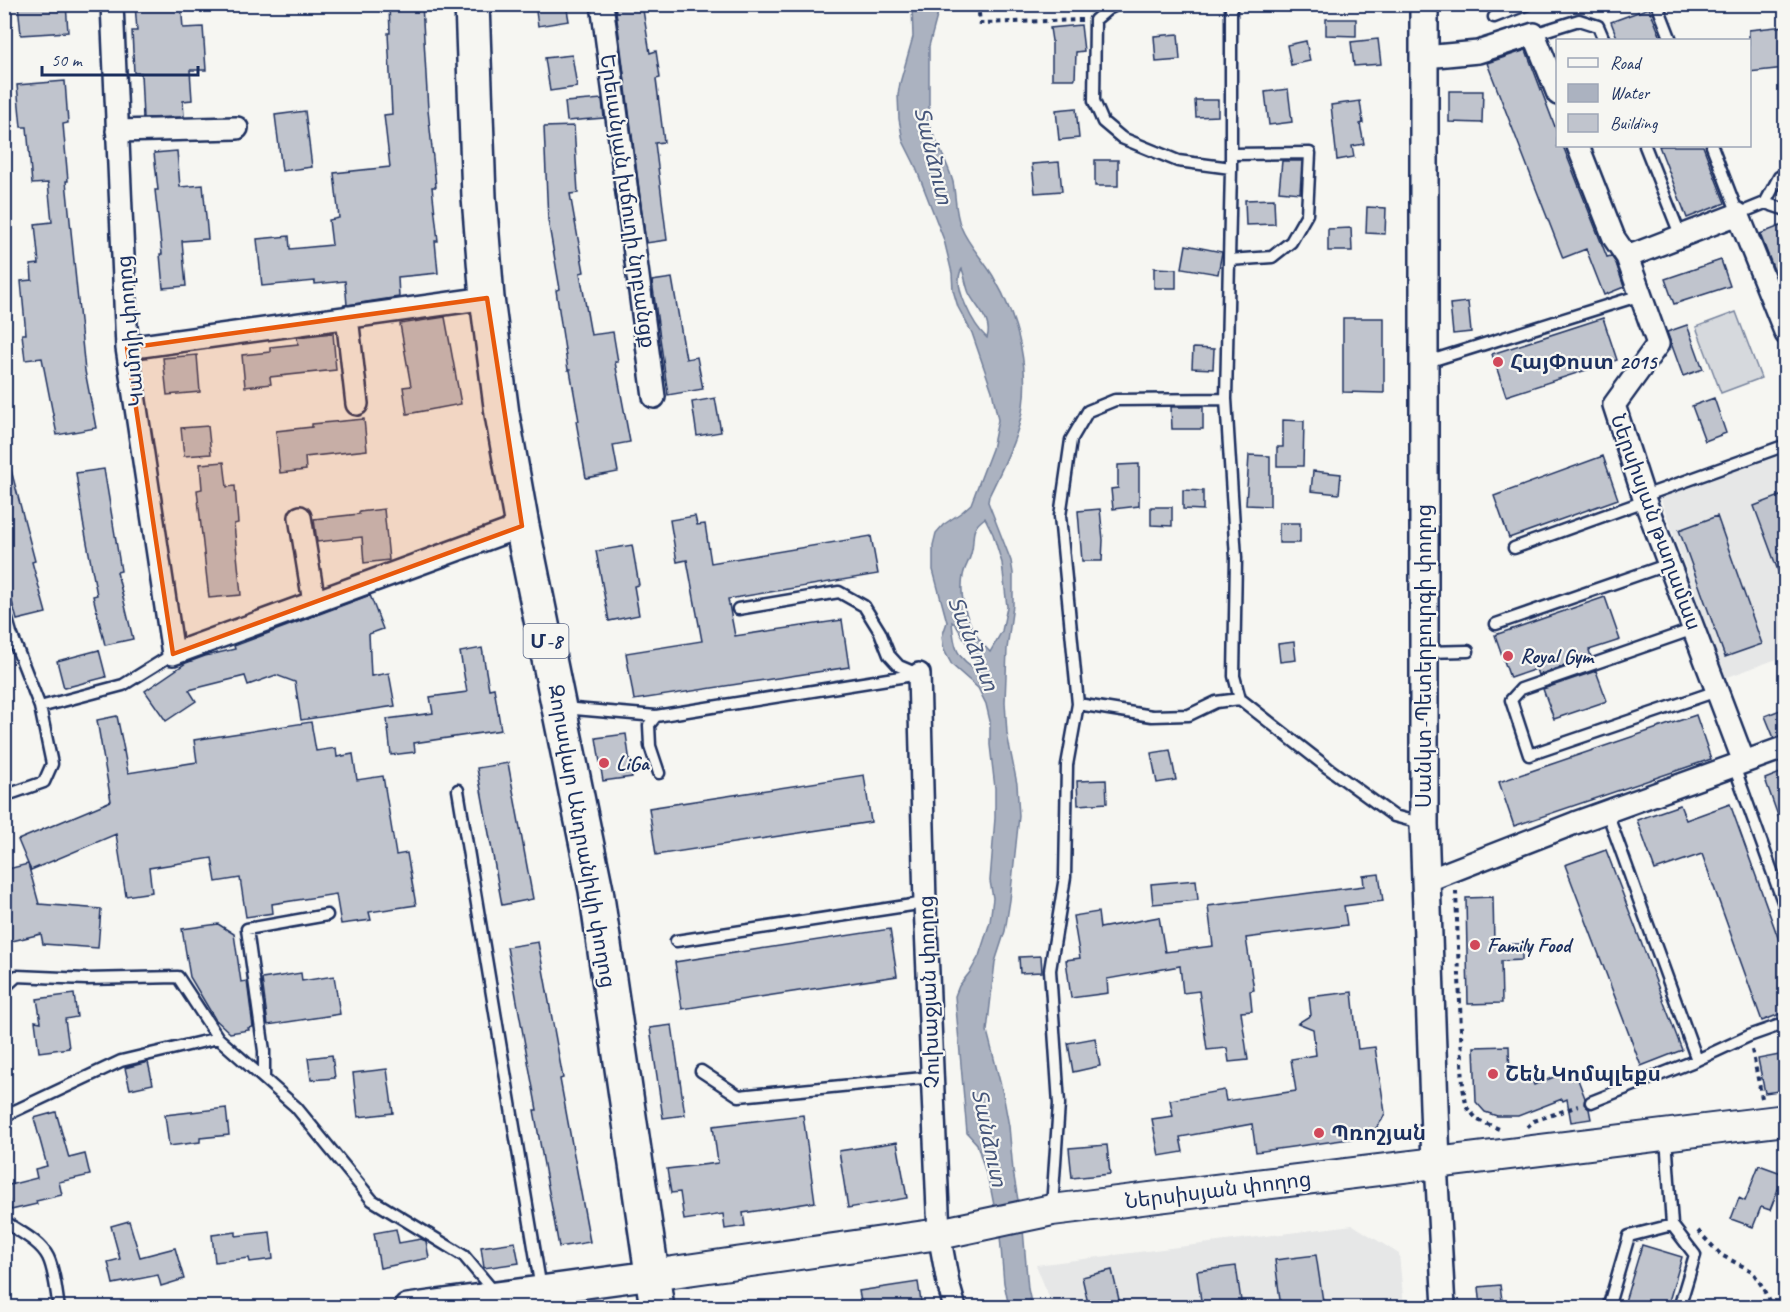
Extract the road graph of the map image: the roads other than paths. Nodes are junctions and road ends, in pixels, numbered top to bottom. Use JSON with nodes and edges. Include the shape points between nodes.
{"nodes":[{"id":1,"x":112,"y":4,"type":"edge"},
{"id":2,"x":472,"y":4,"type":"edge"},
{"id":3,"x":602,"y":4,"type":"edge"},
{"id":4,"x":1118,"y":4,"type":"edge"},
{"id":5,"x":1231,"y":4,"type":"edge"},
{"id":6,"x":1424,"y":4,"type":"edge"},
{"id":7,"x":1528,"y":4,"type":"edge"},
{"id":8,"x":1657,"y":4,"type":"edge"},
{"id":9,"x":1494,"y":17,"type":"dead end"},
{"id":10,"x":1534,"y":34,"type":"junction"},
{"id":11,"x":1604,"y":39,"type":"edge"},
{"id":12,"x":1671,"y":39,"type":"edge"},
{"id":13,"x":1425,"y":57,"type":"junction"},
{"id":14,"x":1556,"y":91,"type":"edge"},
{"id":15,"x":237,"y":128,"type":"dead end"},
{"id":16,"x":117,"y":131,"type":"junction"},
{"id":17,"x":1578,"y":147,"type":"edge"},
{"id":18,"x":1645,"y":147,"type":"edge"},
{"id":19,"x":1712,"y":147,"type":"edge"},
{"id":20,"x":1231,"y":154,"type":"junction"},
{"id":21,"x":1231,"y":168,"type":"junction"},
{"id":22,"x":1785,"y":173,"type":"edge"},
{"id":23,"x":1765,"y":203,"type":"junction"},
{"id":24,"x":1785,"y":210,"type":"edge"},
{"id":25,"x":1738,"y":214,"type":"junction"},
{"id":26,"x":1681,"y":237,"type":"junction"},
{"id":27,"x":1627,"y":257,"type":"junction"},
{"id":28,"x":1229,"y":260,"type":"junction"},
{"id":29,"x":1641,"y":296,"type":"junction"},
{"id":30,"x":487,"y":298,"type":"junction"},
{"id":31,"x":347,"y":317,"type":"junction"},
{"id":32,"x":1785,"y":334,"type":"edge"},
{"id":33,"x":127,"y":348,"type":"junction"},
{"id":34,"x":1424,"y":363,"type":"junction"},
{"id":35,"x":654,"y":397,"type":"dead end"},
{"id":36,"x":1226,"y":399,"type":"junction"},
{"id":37,"x":357,"y":404,"type":"dead end"},
{"id":38,"x":1785,"y":445,"type":"edge"},
{"id":39,"x":1645,"y":499,"type":"junction"},
{"id":40,"x":300,"y":517,"type":"dead end"},
{"id":41,"x":522,"y":526,"type":"junction"},
{"id":42,"x":1514,"y":548,"type":"dead end"},
{"id":43,"x":1669,"y":564,"type":"junction"},
{"id":44,"x":314,"y":602,"type":"junction"},
{"id":45,"x":4,"y":609,"type":"edge"},
{"id":46,"x":738,"y":609,"type":"dead end"},
{"id":47,"x":1496,"y":624,"type":"dead end"},
{"id":48,"x":1694,"y":629,"type":"junction"},
{"id":49,"x":8,"y":633,"type":"edge"},
{"id":50,"x":1468,"y":651,"type":"dead end"},
{"id":51,"x":1424,"y":652,"type":"junction"},
{"id":52,"x":172,"y":654,"type":"junction"},
{"id":53,"x":919,"y":674,"type":"junction"},
{"id":54,"x":1717,"y":691,"type":"junction"},
{"id":55,"x":1240,"y":699,"type":"junction"},
{"id":56,"x":1078,"y":704,"type":"junction"},
{"id":57,"x":40,"y":707,"type":"junction"},
{"id":58,"x":560,"y":708,"type":"junction"},
{"id":59,"x":656,"y":716,"type":"junction"},
{"id":60,"x":1785,"y":747,"type":"edge"},
{"id":61,"x":1739,"y":764,"type":"junction"},
{"id":62,"x":658,"y":772,"type":"dead end"},
{"id":63,"x":458,"y":790,"type":"dead end"},
{"id":64,"x":4,"y":796,"type":"edge"},
{"id":65,"x":1607,"y":812,"type":"junction"},
{"id":66,"x":1424,"y":824,"type":"junction"},
{"id":67,"x":1438,"y":876,"type":"junction"},
{"id":68,"x":925,"y":903,"type":"junction"},
{"id":69,"x":1785,"y":910,"type":"edge"},
{"id":70,"x":327,"y":915,"type":"dead end"},
{"id":71,"x":676,"y":941,"type":"dead end"},
{"id":72,"x":4,"y":988,"type":"edge"},
{"id":73,"x":1785,"y":1023,"type":"edge"},
{"id":74,"x":218,"y":1038,"type":"junction"},
{"id":75,"x":1697,"y":1060,"type":"junction"},
{"id":76,"x":701,"y":1071,"type":"dead end"},
{"id":77,"x":933,"y":1077,"type":"junction"},
{"id":78,"x":264,"y":1078,"type":"junction"},
{"id":79,"x":1590,"y":1102,"type":"road end"},
{"id":80,"x":4,"y":1116,"type":"edge"},
{"id":81,"x":1785,"y":1120,"type":"edge"},
{"id":82,"x":1666,"y":1134,"type":"junction"},
{"id":83,"x":1436,"y":1163,"type":"junction"},
{"id":84,"x":1052,"y":1210,"type":"junction"},
{"id":85,"x":4,"y":1221,"type":"edge"},
{"id":86,"x":1672,"y":1225,"type":"junction"},
{"id":87,"x":939,"y":1234,"type":"junction"},
{"id":88,"x":652,"y":1275,"type":"junction"},
{"id":89,"x":541,"y":1290,"type":"junction"},
{"id":90,"x":496,"y":1296,"type":"junction"},
{"id":91,"x":59,"y":1308,"type":"edge"},
{"id":92,"x":408,"y":1308,"type":"edge"},
{"id":93,"x":657,"y":1308,"type":"edge"},
{"id":94,"x":955,"y":1308,"type":"edge"},
{"id":95,"x":1444,"y":1308,"type":"edge"},
{"id":96,"x":1608,"y":1308,"type":"edge"},
{"id":97,"x":1679,"y":1308,"type":"edge"}],
"edges":[{"from":1,"to":16,"type":"street","name":"Կամոյի փողոց"},
{"from":2,"to":30,"type":"highway","name":"Զորավար Անդրանիկի փողոց","number":"Մ-8"},
{"from":3,"to":35,"type":"street","name":"Երեւանյան խճուղի նրբանցք"},
{"from":4,"to":21,"type":"lane","via":[[1095,20],[1094,101],[1102,122],[1122,138],[1178,161]]},
{"from":5,"to":20,"type":"lane"},
{"from":6,"to":13,"type":"street","name":"Սանկտ-Պետերբուրգի փողոց"},
{"from":7,"to":9,"type":"lane"},
{"from":8,"to":12,"type":"lane"},
{"from":10,"to":11,"type":"lane","via":[[1579,20],[1599,26]]},
{"from":10,"to":13,"type":"street","via":[[1478,52]]},
{"from":10,"to":14,"type":"street"},
{"from":13,"to":34,"type":"street","name":"Սանկտ-Պետերբուրգի փողոց"},
{"from":15,"to":16,"type":"street"},
{"from":16,"to":33,"type":"street","name":"Կամոյի փողոց"},
{"from":17,"to":27,"type":"street","name":"Ներսիսյան թաղամաս","via":[[1614,238]]},
{"from":18,"to":26,"type":"lane"},
{"from":19,"to":25,"type":"lane"},
{"from":20,"to":21,"type":"lane"},
{"from":20,"to":28,"type":"lane","via":[[1310,153],[1307,214],[1291,242],[1272,256]]},
{"from":21,"to":28,"type":"lane"},
{"from":22,"to":23,"type":"lane"},
{"from":23,"to":24,"type":"lane"},
{"from":23,"to":25,"type":"lane"},
{"from":25,"to":26,"type":"street"},
{"from":25,"to":32,"type":"street"},
{"from":26,"to":27,"type":"street"},
{"from":27,"to":29,"type":"street","name":"Ներսիսյան թաղամաս"},
{"from":28,"to":36,"type":"lane"},
{"from":29,"to":34,"type":"lane"},
{"from":29,"to":39,"type":"street","name":"Ներսիսյան թաղամաս","via":[[1658,344],[1614,405]]},
{"from":30,"to":31,"type":"street"},
{"from":30,"to":41,"type":"highway","name":"Զորավար Անդրանիկի փողոց","number":"Մ-8"},
{"from":31,"to":33,"type":"street"},
{"from":31,"to":37,"type":"street"},
{"from":33,"to":52,"type":"street","name":"Կամոյի փողոց"},
{"from":34,"to":51,"type":"street","name":"Սանկտ-Պետերբուրգի փողոց"},
{"from":36,"to":55,"type":"lane","via":[[1236,558],[1234,676]]},
{"from":36,"to":56,"type":"lane","via":[[1115,400],[1088,411],[1071,440],[1060,516]]},
{"from":38,"to":39,"type":"lane"},
{"from":39,"to":42,"type":"lane"},
{"from":39,"to":43,"type":"street","name":"Ներսիսյան թաղամաս"},
{"from":40,"to":44,"type":"street"},
{"from":41,"to":44,"type":"street"},
{"from":41,"to":58,"type":"highway","name":"Զորավար Անդրանիկի փողոց","number":"Մ-8"},
{"from":43,"to":47,"type":"lane"},
{"from":43,"to":48,"type":"street","name":"Ներսիսյան թաղամաս"},
{"from":44,"to":52,"type":"street"},
{"from":45,"to":49,"type":"lane"},
{"from":46,"to":53,"type":"lane","via":[[839,592],[864,606],[899,666]]},
{"from":48,"to":54,"type":"street","name":"Ներսիսյան թաղամաս"},
{"from":48,"to":54,"type":"lane","via":[[1521,689],[1511,700],[1528,755]]},
{"from":49,"to":57,"type":"lane"},
{"from":50,"to":51,"type":"lane"},
{"from":51,"to":66,"type":"street","name":"Սանկտ-Պետերբուրգի փողոց"},
{"from":52,"to":57,"type":"lane","via":[[123,685]]},
{"from":53,"to":59,"type":"lane"},
{"from":53,"to":68,"type":"street","name":"Չուխաջյան փողոց"},
{"from":54,"to":61,"type":"street","name":"Ներսիսյան թաղամաս"},
{"from":55,"to":56,"type":"lane","via":[[1216,702],[1189,715],[1161,716]]},
{"from":55,"to":66,"type":"lane","via":[[1394,816]]},
{"from":56,"to":84,"type":"lane","via":[[1067,765],[1065,877],[1050,970],[1059,1104]]},
{"from":57,"to":64,"type":"lane","via":[[52,764],[44,782]]},
{"from":58,"to":59,"type":"lane"},
{"from":58,"to":88,"type":"highway","name":"Զորավար Անդրանիկի փողոց","number":"Մ-8","via":[[596,890]]},
{"from":59,"to":62,"type":"lane","via":[[649,725]]},
{"from":60,"to":61,"type":"street"},
{"from":61,"to":65,"type":"street"},
{"from":61,"to":69,"type":"lane"},
{"from":63,"to":89,"type":"lane"},
{"from":65,"to":67,"type":"street"},
{"from":65,"to":75,"type":"lane"},
{"from":66,"to":67,"type":"street","name":"Սանկտ-Պետերբուրգի փողոց"},
{"from":67,"to":83,"type":"street","name":"Սանկտ-Պետերբուրգի փողոց"},
{"from":68,"to":71,"type":"lane"},
{"from":68,"to":77,"type":"street","name":"Չուխաջյան փողոց"},
{"from":70,"to":78,"type":"lane","via":[[247,929],[264,1051]]},
{"from":72,"to":74,"type":"lane","via":[[17,976],[178,977]]},
{"from":73,"to":75,"type":"lane"},
{"from":74,"to":78,"type":"lane"},
{"from":74,"to":80,"type":"lane","via":[[121,1061]]},
{"from":75,"to":79,"type":"lane"},
{"from":76,"to":77,"type":"lane","via":[[739,1096]]},
{"from":77,"to":87,"type":"street","name":"Չուխաջյան փողոց"},
{"from":78,"to":90,"type":"lane","via":[[296,1107],[372,1200],[464,1256]]},
{"from":81,"to":82,"type":"main road","name":"Ներսիսյան փողոց"},
{"from":82,"to":83,"type":"main road","name":"Ներսիսյան փողոց"},
{"from":82,"to":86,"type":"lane"},
{"from":83,"to":84,"type":"main road","name":"Ներսիսյան փողոց"},
{"from":83,"to":95,"type":"street","name":"Սանկտ-Պետերբուրգի փողոց"},
{"from":84,"to":87,"type":"main road","name":"Ներսիսյան փողոց"},
{"from":85,"to":91,"type":"lane","via":[[48,1255]]},
{"from":86,"to":96,"type":"lane","via":[[1629,1236]]},
{"from":86,"to":97,"type":"lane","via":[[1695,1255]]},
{"from":87,"to":88,"type":"main road","name":"Ներսիսյան փողոց"},
{"from":87,"to":94,"type":"street","name":"Չուխաջյան փողոց"},
{"from":88,"to":89,"type":"street"},
{"from":88,"to":93,"type":"highway","number":"Մ-8"},
{"from":89,"to":90,"type":"street"},
{"from":90,"to":92,"type":"street"}]}
